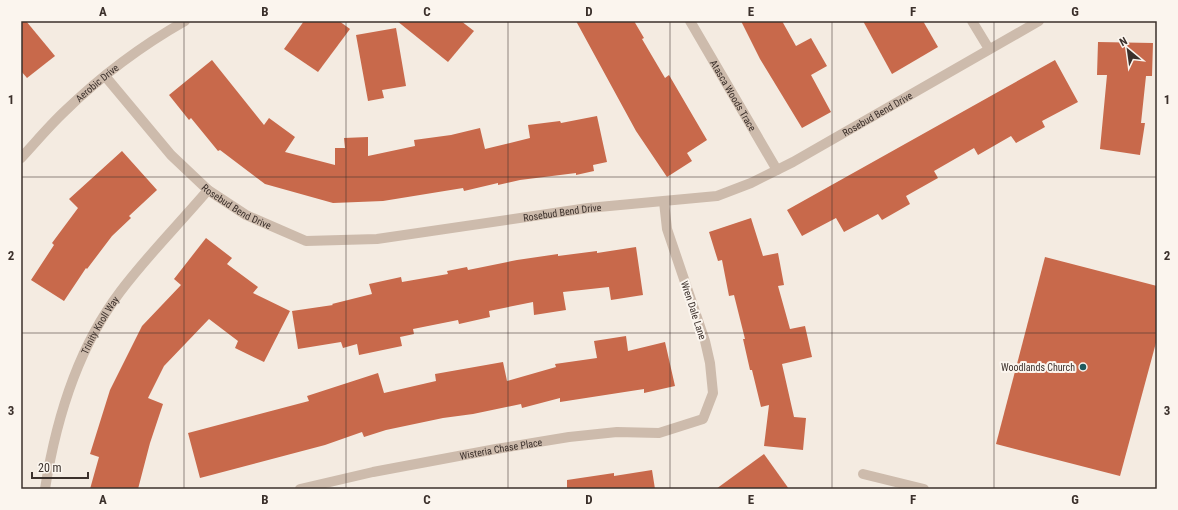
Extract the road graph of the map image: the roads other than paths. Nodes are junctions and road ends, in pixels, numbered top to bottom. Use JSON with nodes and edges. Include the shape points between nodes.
{"nodes":[{"id":1,"x":185,"y":21,"type":"edge"},
{"id":2,"x":690,"y":21,"type":"edge"},
{"id":3,"x":972,"y":21,"type":"edge"},
{"id":4,"x":1039,"y":21,"type":"edge"},
{"id":5,"x":989,"y":49,"type":"junction"},
{"id":6,"x":105,"y":76,"type":"junction"},
{"id":7,"x":21,"y":158,"type":"edge"},
{"id":8,"x":777,"y":170,"type":"junction"},
{"id":9,"x":208,"y":190,"type":"junction"},
{"id":10,"x":664,"y":202,"type":"junction"},
{"id":11,"x":703,"y":419,"type":"joint"},
{"id":12,"x":863,"y":474,"type":"dead end"},
{"id":13,"x":45,"y":489,"type":"edge"},
{"id":14,"x":300,"y":489,"type":"edge"},
{"id":15,"x":924,"y":489,"type":"edge"}],
"edges":[{"from":1,"to":6,"type":"street","name":"Aerobic Drive","via":[[137,51]]},
{"from":2,"to":8,"type":"street","name":"Atasca Woods Trace"},
{"from":3,"to":5,"type":"street"},
{"from":4,"to":5,"type":"street","name":"Rosebud Bend Drive"},
{"from":5,"to":8,"type":"street","name":"Rosebud Bend Drive"},
{"from":6,"to":7,"type":"street","name":"Aerobic Drive","via":[[64,111]]},
{"from":6,"to":9,"type":"street","name":"Rosebud Bend Drive","via":[[171,155]]},
{"from":8,"to":10,"type":"street","name":"Rosebud Bend Drive","via":[[717,196]]},
{"from":9,"to":10,"type":"street","name":"Rosebud Bend Drive","via":[[246,215],[306,241],[378,239],[588,208]]},
{"from":9,"to":13,"type":"street","name":"Trinity Knoll Way","via":[[120,291],[90,340],[62,410]]},
{"from":10,"to":11,"type":"street","name":"Wren Dale Lane","via":[[667,229],[710,363],[713,393]]},
{"from":11,"to":14,"type":"street","name":"Wisteria Chase Place","via":[[659,433],[617,432],[502,448]]},
{"from":12,"to":15,"type":"street"}]}
